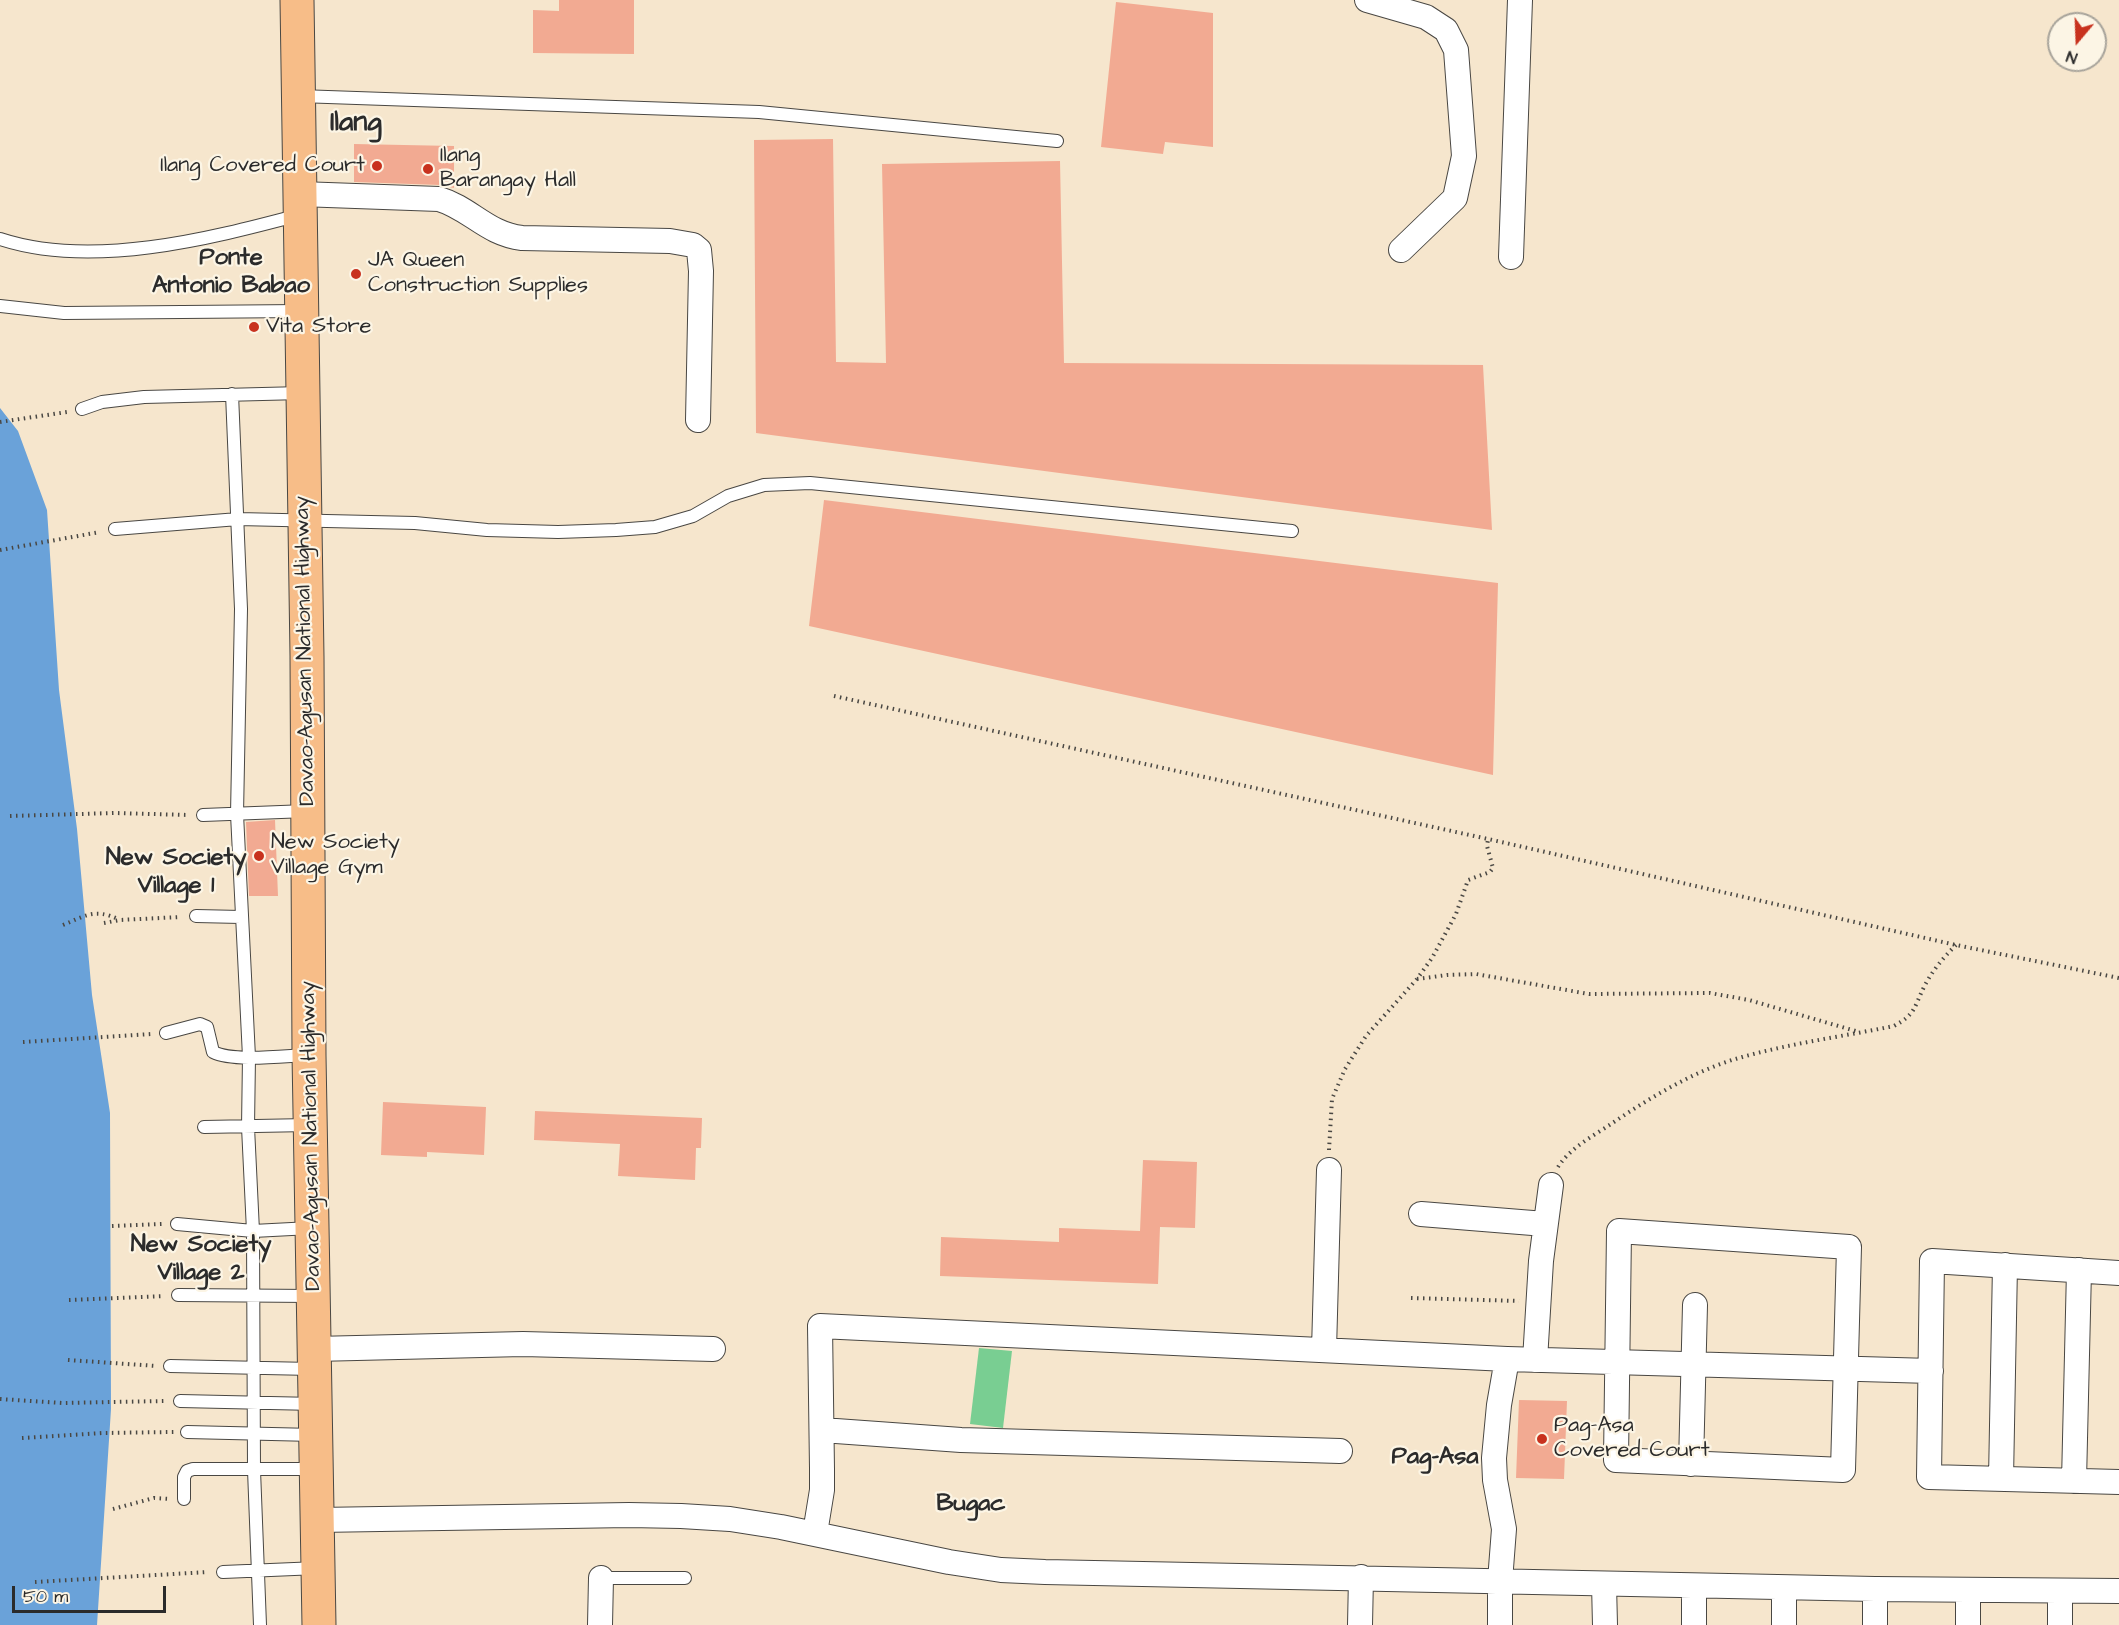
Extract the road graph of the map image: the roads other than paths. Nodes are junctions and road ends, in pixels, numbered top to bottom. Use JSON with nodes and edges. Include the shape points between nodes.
{"nodes":[{"id":1,"x":297,"y":0,"type":"edge"},
{"id":2,"x":1366,"y":0,"type":"edge"},
{"id":3,"x":1520,"y":0,"type":"edge"},
{"id":4,"x":298,"y":96,"type":"junction"},
{"id":5,"x":1057,"y":141,"type":"dead end"},
{"id":6,"x":300,"y":204,"type":"junction"},
{"id":7,"x":0,"y":239,"type":"edge"},
{"id":8,"x":1401,"y":250,"type":"dead end"},
{"id":9,"x":1511,"y":257,"type":"dead end"},
{"id":10,"x":0,"y":306,"type":"edge"},
{"id":11,"x":302,"y":311,"type":"junction"},
{"id":12,"x":303,"y":393,"type":"junction"},
{"id":13,"x":232,"y":394,"type":"junction"},
{"id":14,"x":82,"y":409,"type":"road end"},
{"id":15,"x":698,"y":420,"type":"dead end"},
{"id":16,"x":238,"y":519,"type":"junction"},
{"id":17,"x":305,"y":521,"type":"junction"},
{"id":18,"x":115,"y":529,"type":"road end"},
{"id":19,"x":1292,"y":531,"type":"dead end"},
{"id":20,"x":307,"y":810,"type":"junction"},
{"id":21,"x":237,"y":814,"type":"junction"},
{"id":22,"x":203,"y":815,"type":"road end"},
{"id":23,"x":196,"y":916,"type":"road end"},
{"id":24,"x":241,"y":917,"type":"junction"},
{"id":25,"x":166,"y":1033,"type":"road end"},
{"id":26,"x":309,"y":1055,"type":"junction"},
{"id":27,"x":249,"y":1057,"type":"junction"},
{"id":28,"x":311,"y":1125,"type":"junction"},
{"id":29,"x":204,"y":1127,"type":"dead end"},
{"id":30,"x":248,"y":1127,"type":"junction"},
{"id":31,"x":1329,"y":1170,"type":"road end"},
{"id":32,"x":1551,"y":1185,"type":"road end"},
{"id":33,"x":1421,"y":1214,"type":"dead end"},
{"id":34,"x":177,"y":1224,"type":"road end"},
{"id":35,"x":1545,"y":1224,"type":"junction"},
{"id":36,"x":313,"y":1228,"type":"junction"},
{"id":37,"x":253,"y":1231,"type":"junction"},
{"id":38,"x":2005,"y":1265,"type":"junction"},
{"id":39,"x":2079,"y":1270,"type":"junction"},
{"id":40,"x":2119,"y":1273,"type":"edge"},
{"id":41,"x":178,"y":1295,"type":"road end"},
{"id":42,"x":253,"y":1296,"type":"junction"},
{"id":43,"x":315,"y":1296,"type":"junction"},
{"id":44,"x":1695,"y":1305,"type":"dead end"},
{"id":45,"x":712,"y":1348,"type":"dead end"},
{"id":46,"x":1323,"y":1350,"type":"junction"},
{"id":47,"x":315,"y":1359,"type":"junction"},
{"id":48,"x":1507,"y":1359,"type":"junction"},
{"id":49,"x":1535,"y":1360,"type":"junction"},
{"id":50,"x":1617,"y":1363,"type":"junction"},
{"id":51,"x":1694,"y":1365,"type":"junction"},
{"id":52,"x":170,"y":1366,"type":"road end"},
{"id":53,"x":254,"y":1369,"type":"junction"},
{"id":54,"x":1846,"y":1369,"type":"junction"},
{"id":55,"x":1930,"y":1371,"type":"junction"},
{"id":56,"x":180,"y":1401,"type":"road end"},
{"id":57,"x":254,"y":1403,"type":"junction"},
{"id":58,"x":316,"y":1420,"type":"junction"},
{"id":59,"x":822,"y":1430,"type":"junction"},
{"id":60,"x":187,"y":1432,"type":"road end"},
{"id":61,"x":254,"y":1433,"type":"junction"},
{"id":62,"x":1340,"y":1451,"type":"dead end"},
{"id":63,"x":1691,"y":1464,"type":"junction"},
{"id":64,"x":317,"y":1469,"type":"junction"},
{"id":65,"x":254,"y":1470,"type":"junction"},
{"id":66,"x":2001,"y":1479,"type":"junction"},
{"id":67,"x":2074,"y":1481,"type":"junction"},
{"id":68,"x":2119,"y":1482,"type":"edge"},
{"id":69,"x":184,"y":1499,"type":"road end"},
{"id":70,"x":318,"y":1520,"type":"junction"},
{"id":71,"x":815,"y":1533,"type":"junction"},
{"id":72,"x":319,"y":1568,"type":"junction"},
{"id":73,"x":259,"y":1570,"type":"junction"},
{"id":74,"x":223,"y":1572,"type":"road end"},
{"id":75,"x":1361,"y":1577,"type":"junction"},
{"id":76,"x":601,"y":1578,"type":"joint"},
{"id":77,"x":685,"y":1578,"type":"dead end"},
{"id":78,"x":1500,"y":1581,"type":"junction"},
{"id":79,"x":1604,"y":1584,"type":"junction"},
{"id":80,"x":1694,"y":1586,"type":"junction"},
{"id":81,"x":1784,"y":1588,"type":"junction"},
{"id":82,"x":1875,"y":1589,"type":"junction"},
{"id":83,"x":1968,"y":1591,"type":"junction"},
{"id":84,"x":2119,"y":1591,"type":"edge"},
{"id":85,"x":2060,"y":1592,"type":"junction"},
{"id":86,"x":260,"y":1625,"type":"edge"},
{"id":87,"x":319,"y":1625,"type":"edge"},
{"id":88,"x":600,"y":1625,"type":"edge"},
{"id":89,"x":1360,"y":1625,"type":"edge"},
{"id":90,"x":1500,"y":1625,"type":"edge"},
{"id":91,"x":1605,"y":1625,"type":"edge"},
{"id":92,"x":1694,"y":1625,"type":"edge"},
{"id":93,"x":1785,"y":1625,"type":"edge"},
{"id":94,"x":1875,"y":1625,"type":"edge"},
{"id":95,"x":1968,"y":1625,"type":"edge"},
{"id":96,"x":2061,"y":1625,"type":"edge"}],
"edges":[{"from":1,"to":4,"type":"highway","name":"Davao-Agusan National Highway"},
{"from":2,"to":8,"type":"street","via":[[1426,17],[1446,30],[1456,50],[1464,156],[1455,198]]},
{"from":3,"to":9,"type":"street"},
{"from":4,"to":5,"type":"lane","via":[[759,112]]},
{"from":4,"to":6,"type":"highway","name":"Davao-Agusan National Highway"},
{"from":6,"to":7,"type":"lane","via":[[231,234],[175,244],[99,251],[46,249]]},
{"from":6,"to":11,"type":"highway","name":"Davao-Agusan National Highway"},
{"from":6,"to":15,"type":"street","via":[[439,199],[453,203],[492,229],[515,237],[693,245],[699,250],[701,271]]},
{"from":10,"to":11,"type":"lane","via":[[64,313]]},
{"from":11,"to":12,"type":"highway","name":"Davao-Agusan National Highway"},
{"from":12,"to":13,"type":"lane"},
{"from":12,"to":17,"type":"highway","name":"Davao-Agusan National Highway"},
{"from":13,"to":14,"type":"lane","via":[[144,397],[102,402]]},
{"from":13,"to":16,"type":"lane"},
{"from":16,"to":17,"type":"lane"},
{"from":16,"to":18,"type":"lane"},
{"from":16,"to":21,"type":"lane","via":[[242,609]]},
{"from":17,"to":19,"type":"lane","via":[[558,532],[616,530],[655,527],[693,516],[728,496],[764,484],[810,483]]},
{"from":17,"to":20,"type":"highway","name":"Davao-Agusan National Highway"},
{"from":20,"to":21,"type":"lane"},
{"from":20,"to":26,"type":"highway","name":"Davao-Agusan National Highway"},
{"from":21,"to":22,"type":"lane"},
{"from":21,"to":24,"type":"lane"},
{"from":23,"to":24,"type":"lane"},
{"from":24,"to":27,"type":"lane"},
{"from":25,"to":27,"type":"lane","via":[[204,1025],[213,1052]]},
{"from":26,"to":27,"type":"lane"},
{"from":26,"to":28,"type":"highway","name":"Davao-Agusan National Highway"},
{"from":27,"to":30,"type":"lane"},
{"from":28,"to":30,"type":"lane"},
{"from":28,"to":36,"type":"highway","name":"Davao-Agusan National Highway"},
{"from":29,"to":30,"type":"lane"},
{"from":30,"to":37,"type":"lane"},
{"from":31,"to":46,"type":"street"},
{"from":32,"to":35,"type":"street"},
{"from":33,"to":35,"type":"street"},
{"from":34,"to":37,"type":"lane"},
{"from":35,"to":49,"type":"street"},
{"from":36,"to":37,"type":"lane"},
{"from":36,"to":43,"type":"highway","name":"Davao-Agusan National Highway"},
{"from":37,"to":42,"type":"lane"},
{"from":38,"to":39,"type":"street"},
{"from":38,"to":55,"type":"street","via":[[1932,1260]]},
{"from":38,"to":66,"type":"street"},
{"from":39,"to":40,"type":"street"},
{"from":39,"to":67,"type":"street"},
{"from":41,"to":42,"type":"lane"},
{"from":42,"to":43,"type":"lane"},
{"from":42,"to":53,"type":"lane"},
{"from":43,"to":47,"type":"highway","name":"Davao-Agusan National Highway"},
{"from":44,"to":51,"type":"street"},
{"from":45,"to":47,"type":"street","via":[[522,1344]]},
{"from":46,"to":48,"type":"street"},
{"from":46,"to":59,"type":"street","via":[[820,1326]]},
{"from":47,"to":53,"type":"lane"},
{"from":47,"to":58,"type":"highway","name":"Davao-Agusan National Highway"},
{"from":48,"to":49,"type":"street"},
{"from":48,"to":78,"type":"street","via":[[1494,1458],[1504,1529]]},
{"from":49,"to":50,"type":"street"},
{"from":50,"to":51,"type":"street"},
{"from":50,"to":54,"type":"street","via":[[1619,1231],[1849,1247]]},
{"from":50,"to":63,"type":"street","via":[[1616,1460]]},
{"from":51,"to":54,"type":"street"},
{"from":51,"to":63,"type":"street"},
{"from":52,"to":53,"type":"lane"},
{"from":53,"to":57,"type":"lane"},
{"from":54,"to":55,"type":"street"},
{"from":54,"to":63,"type":"street","via":[[1844,1470]]},
{"from":55,"to":66,"type":"street","via":[[1929,1478]]},
{"from":56,"to":57,"type":"lane"},
{"from":57,"to":58,"type":"lane"},
{"from":57,"to":61,"type":"lane"},
{"from":58,"to":61,"type":"lane"},
{"from":58,"to":64,"type":"highway","name":"Davao-Agusan National Highway"},
{"from":59,"to":62,"type":"street","via":[[961,1440]]},
{"from":59,"to":71,"type":"street","via":[[822,1490]]},
{"from":60,"to":61,"type":"lane"},
{"from":61,"to":65,"type":"lane"},
{"from":64,"to":65,"type":"lane"},
{"from":64,"to":70,"type":"highway","name":"Davao-Agusan National Highway"},
{"from":65,"to":69,"type":"lane","via":[[187,1471]]},
{"from":65,"to":73,"type":"lane"},
{"from":66,"to":67,"type":"street"},
{"from":67,"to":68,"type":"street"},
{"from":70,"to":71,"type":"street","via":[[681,1516],[730,1519]]},
{"from":70,"to":72,"type":"highway","name":"Davao-Agusan National Highway"},
{"from":71,"to":75,"type":"street","via":[[1001,1570]]},
{"from":72,"to":73,"type":"lane"},
{"from":72,"to":87,"type":"highway","name":"Davao-Agusan National Highway"},
{"from":73,"to":74,"type":"lane"},
{"from":73,"to":86,"type":"lane"},
{"from":75,"to":78,"type":"street"},
{"from":75,"to":89,"type":"street"},
{"from":76,"to":77,"type":"lane"},
{"from":76,"to":88,"type":"street"},
{"from":78,"to":79,"type":"street"},
{"from":78,"to":90,"type":"street"},
{"from":79,"to":80,"type":"street"},
{"from":79,"to":91,"type":"street"},
{"from":80,"to":81,"type":"street"},
{"from":80,"to":92,"type":"street"},
{"from":81,"to":82,"type":"street"},
{"from":81,"to":93,"type":"street"},
{"from":82,"to":83,"type":"street"},
{"from":82,"to":94,"type":"street"},
{"from":83,"to":85,"type":"street"},
{"from":83,"to":95,"type":"street"},
{"from":84,"to":85,"type":"street"},
{"from":85,"to":96,"type":"street"}]}
